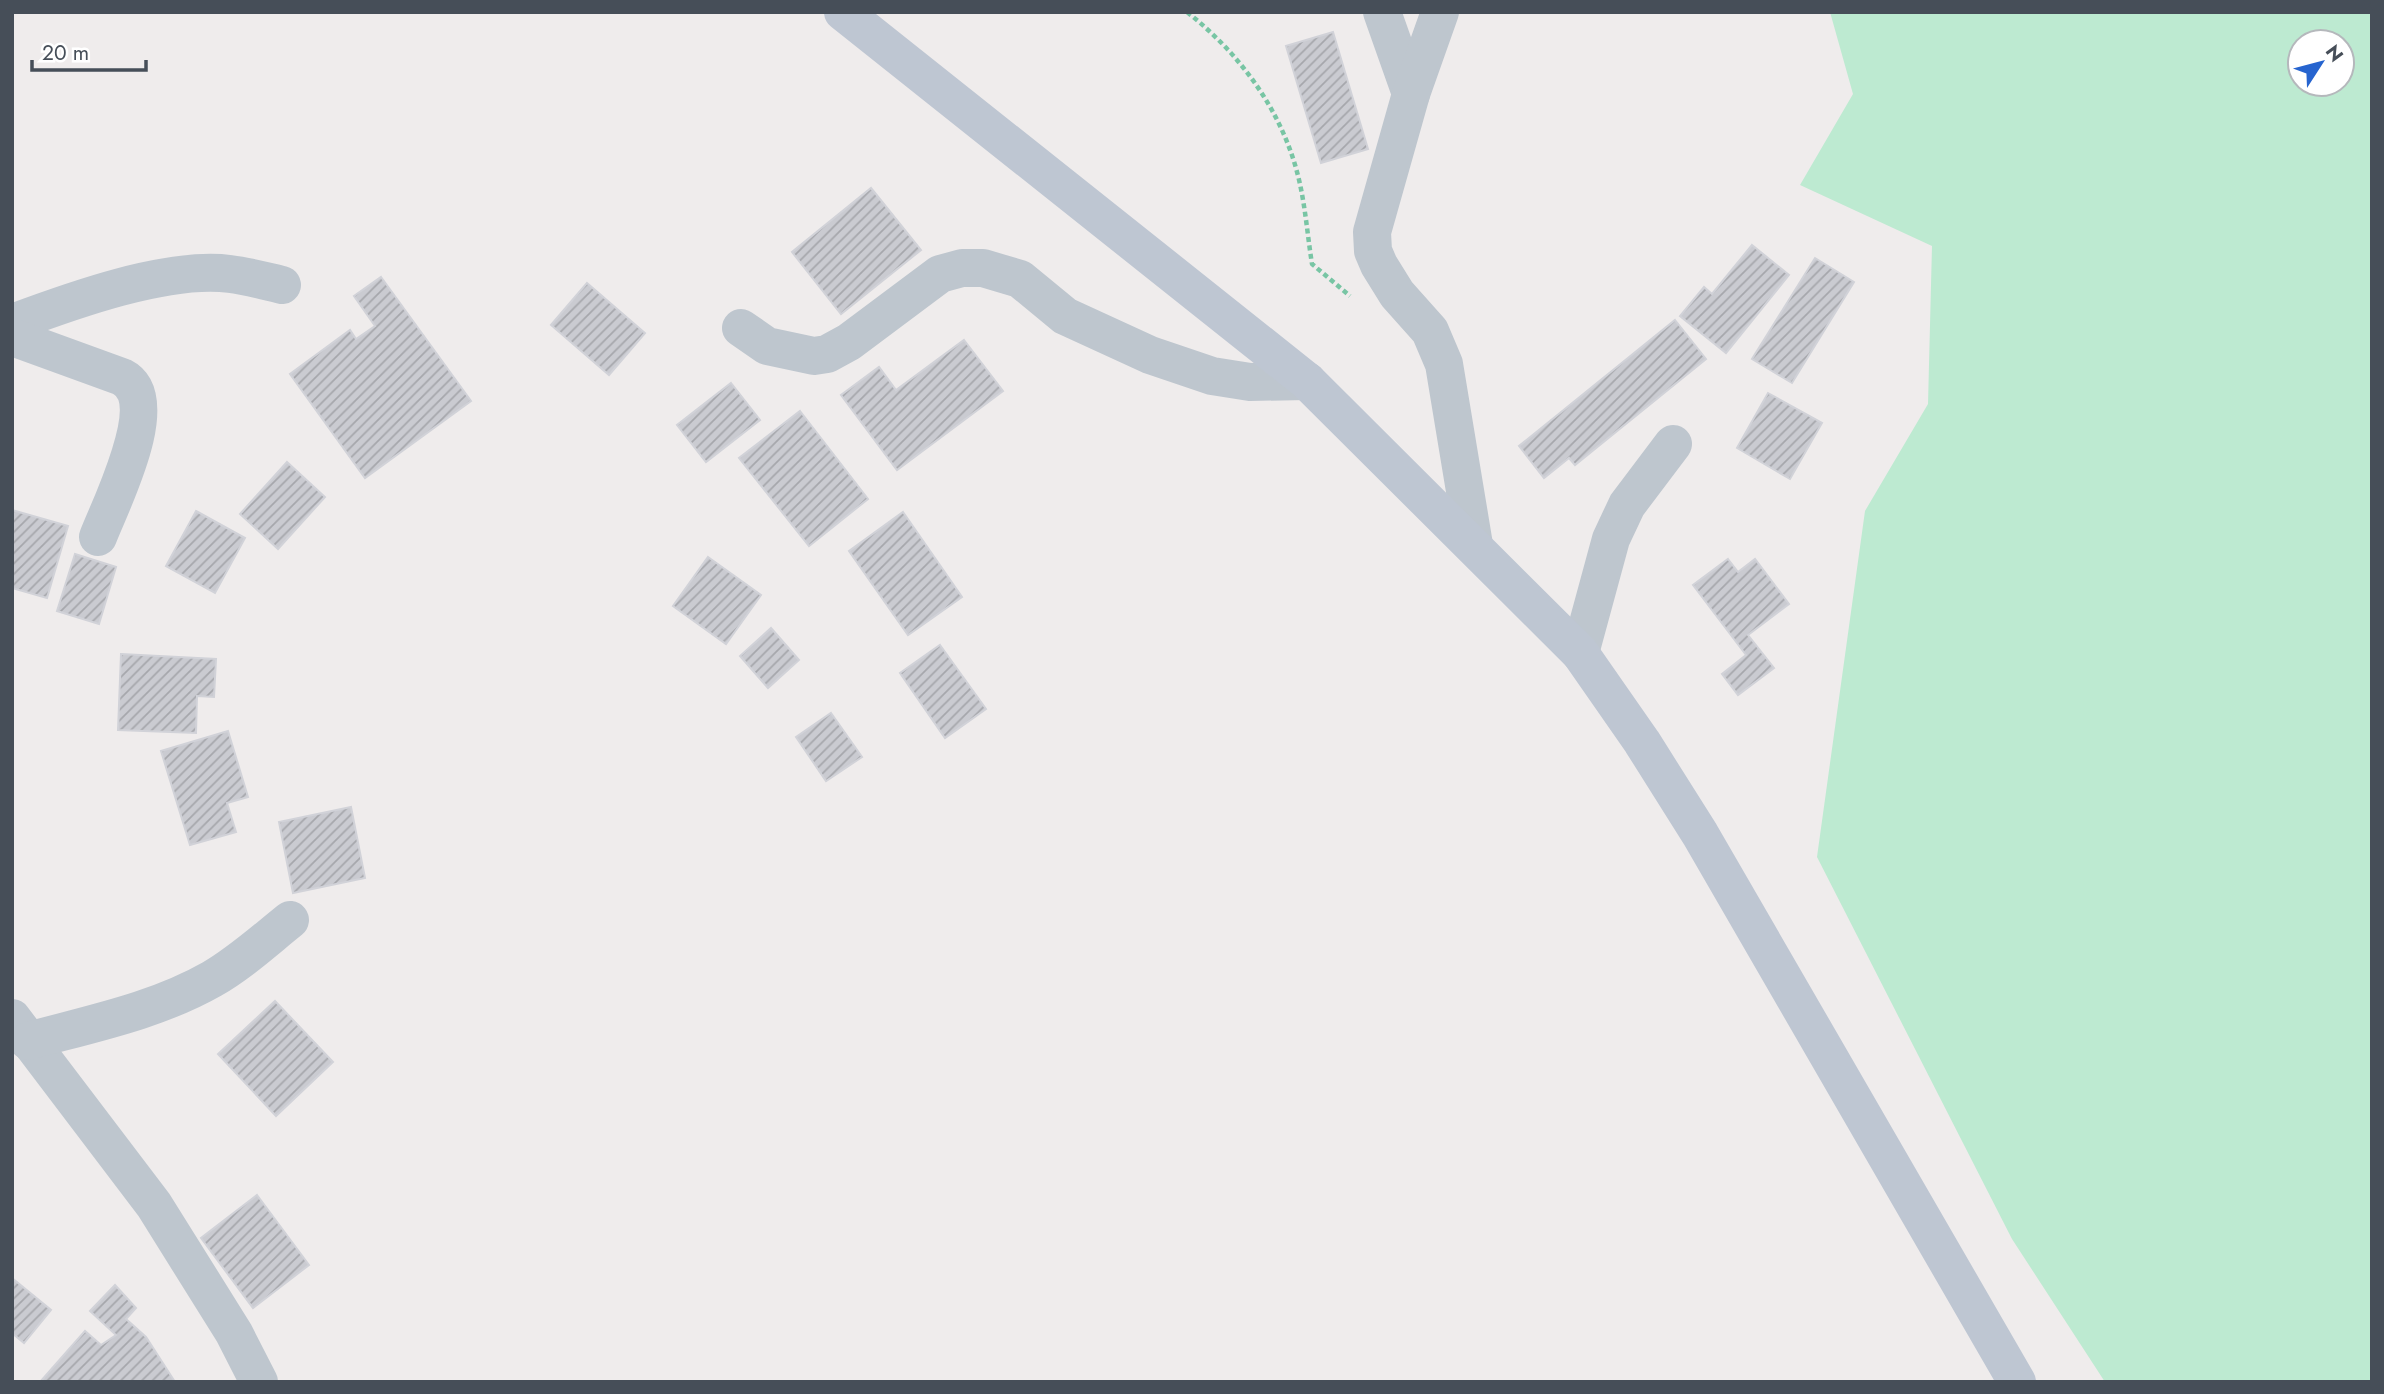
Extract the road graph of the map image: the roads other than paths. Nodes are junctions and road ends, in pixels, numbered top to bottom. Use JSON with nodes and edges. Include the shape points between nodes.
{"nodes":[{"id":1,"x":843,"y":12,"type":"edge"},
{"id":2,"x":1382,"y":12,"type":"edge"},
{"id":3,"x":1440,"y":12,"type":"edge"},
{"id":4,"x":1411,"y":94,"type":"junction"},
{"id":5,"x":282,"y":285,"type":"dead end"},
{"id":6,"x":12,"y":323,"type":"edge"},
{"id":7,"x":741,"y":328,"type":"dead end"},
{"id":8,"x":12,"y":337,"type":"edge"},
{"id":9,"x":1307,"y":381,"type":"junction"},
{"id":10,"x":1673,"y":444,"type":"dead end"},
{"id":11,"x":98,"y":537,"type":"dead end"},
{"id":12,"x":1474,"y":545,"type":"junction"},
{"id":13,"x":1580,"y":653,"type":"junction"},
{"id":14,"x":290,"y":920,"type":"dead end"},
{"id":15,"x":20,"y":1030,"type":"edge"},
{"id":16,"x":259,"y":1382,"type":"edge"},
{"id":17,"x":2017,"y":1382,"type":"edge"}],
"edges":[{"from":1,"to":9,"type":"street"},
{"from":2,"to":4,"type":"street"},
{"from":3,"to":4,"type":"street"},
{"from":4,"to":12,"type":"street","via":[[1372,232],[1373,251],[1398,294],[1430,331],[1444,364]]},
{"from":5,"to":6,"type":"street","via":[[228,273],[173,277],[88,294]]},
{"from":7,"to":9,"type":"street","via":[[767,346],[814,356],[827,354],[940,274],[982,268],[1020,279],[1065,316],[1150,355],[1212,376],[1250,382]]},
{"from":8,"to":11,"type":"street","via":[[122,377],[136,390],[139,423]]},
{"from":9,"to":12,"type":"street"},
{"from":10,"to":13,"type":"street","via":[[1627,505],[1611,538]]},
{"from":12,"to":13,"type":"street"},
{"from":13,"to":17,"type":"street","via":[[1700,834]]},
{"from":14,"to":15,"type":"street","via":[[230,968],[160,1003]]},
{"from":15,"to":16,"type":"street","via":[[154,1205]]}]}
